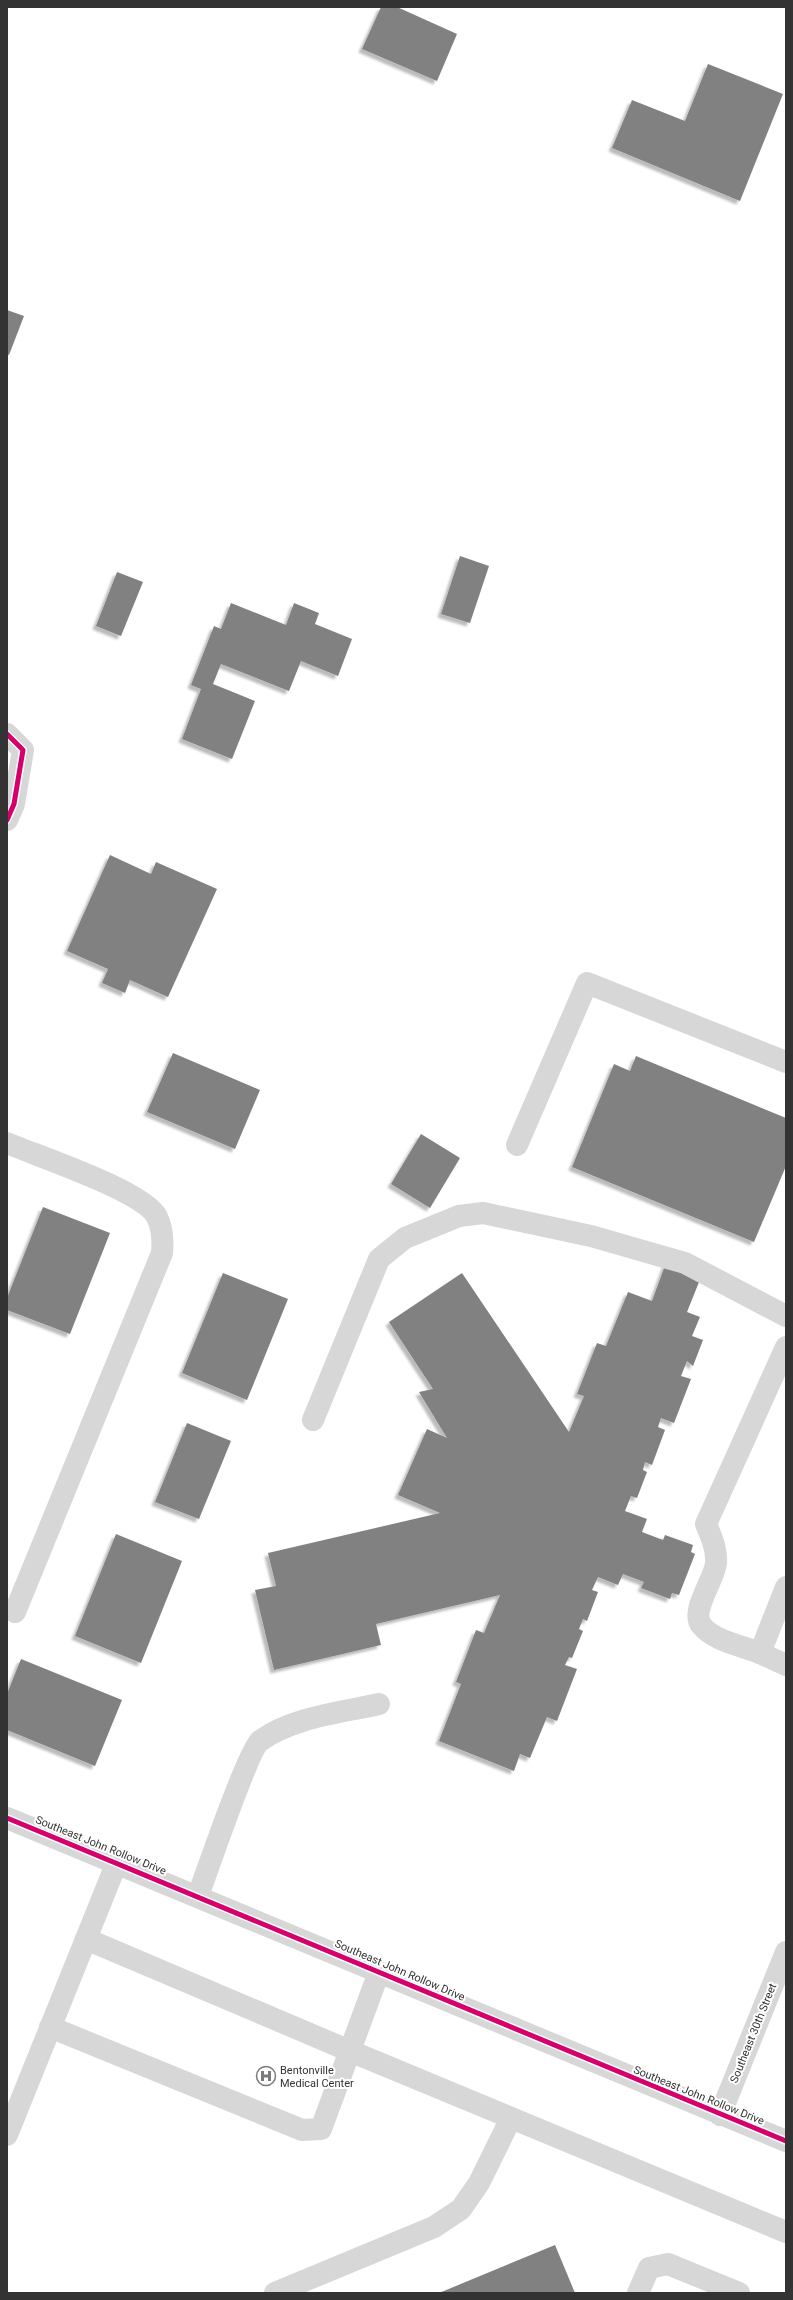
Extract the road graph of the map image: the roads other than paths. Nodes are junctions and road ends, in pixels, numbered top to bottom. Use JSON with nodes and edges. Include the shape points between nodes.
{"nodes":[{"id":1,"x":7,"y":734,"type":"edge"},
{"id":2,"x":7,"y":820,"type":"edge"},
{"id":3,"x":786,"y":1062,"type":"edge"},
{"id":4,"x":7,"y":1143,"type":"edge"},
{"id":5,"x":517,"y":1145,"type":"dead end"},
{"id":6,"x":786,"y":1316,"type":"edge"},
{"id":7,"x":786,"y":1347,"type":"edge"},
{"id":8,"x":313,"y":1420,"type":"dead end"},
{"id":9,"x":786,"y":1587,"type":"edge"},
{"id":10,"x":14,"y":1612,"type":"dead end"},
{"id":11,"x":760,"y":1653,"type":"junction"},
{"id":12,"x":786,"y":1665,"type":"edge"},
{"id":13,"x":379,"y":1704,"type":"dead end"},
{"id":14,"x":7,"y":1818,"type":"edge"},
{"id":15,"x":117,"y":1862,"type":"junction"},
{"id":16,"x":198,"y":1896,"type":"junction"},
{"id":17,"x":86,"y":1939,"type":"junction"},
{"id":18,"x":786,"y":1952,"type":"edge"},
{"id":19,"x":379,"y":1972,"type":"junction"},
{"id":20,"x":50,"y":2027,"type":"junction"},
{"id":21,"x":350,"y":2051,"type":"junction"},
{"id":22,"x":720,"y":2115,"type":"junction"},
{"id":23,"x":511,"y":2118,"type":"junction"},
{"id":24,"x":7,"y":2134,"type":"edge"},
{"id":25,"x":786,"y":2141,"type":"edge"},
{"id":26,"x":786,"y":2232,"type":"edge"},
{"id":27,"x":275,"y":2293,"type":"edge"},
{"id":28,"x":638,"y":2293,"type":"edge"},
{"id":29,"x":739,"y":2293,"type":"edge"}],
"edges":[{"from":1,"to":2,"type":"street","via":[[23,750],[14,804]]},
{"from":3,"to":5,"type":"street","via":[[587,982]]},
{"from":4,"to":10,"type":"street","via":[[120,1189],[144,1204],[157,1216],[163,1237],[162,1253]]},
{"from":6,"to":8,"type":"street","via":[[685,1263],[591,1236],[483,1212],[459,1216],[405,1238],[379,1259]]},
{"from":7,"to":11,"type":"street","via":[[706,1524],[713,1542],[716,1563],[698,1614],[701,1626],[712,1635]]},
{"from":9,"to":11,"type":"street"},
{"from":11,"to":12,"type":"street"},
{"from":13,"to":16,"type":"street","via":[[286,1726],[259,1742],[246,1768]]},
{"from":14,"to":15,"type":"street","name":"Southeast John Rollow Drive"},
{"from":15,"to":16,"type":"street","name":"Southeast John Rollow Drive"},
{"from":15,"to":17,"type":"street"},
{"from":16,"to":19,"type":"street","name":"Southeast John Rollow Drive"},
{"from":17,"to":20,"type":"street"},
{"from":17,"to":21,"type":"street"},
{"from":18,"to":22,"type":"street","name":"Southeast 30th Street"},
{"from":19,"to":21,"type":"street"},
{"from":19,"to":22,"type":"street","name":"Southeast John Rollow Drive"},
{"from":20,"to":21,"type":"street","via":[[302,2130],[321,2129]]},
{"from":20,"to":24,"type":"street"},
{"from":21,"to":23,"type":"street"},
{"from":22,"to":25,"type":"street","name":"Southeast John Rollow Drive"},
{"from":23,"to":26,"type":"street"},
{"from":23,"to":27,"type":"street","via":[[479,2183],[461,2209],[434,2227]]},
{"from":28,"to":29,"type":"street","via":[[649,2268],[668,2264]]}]}
